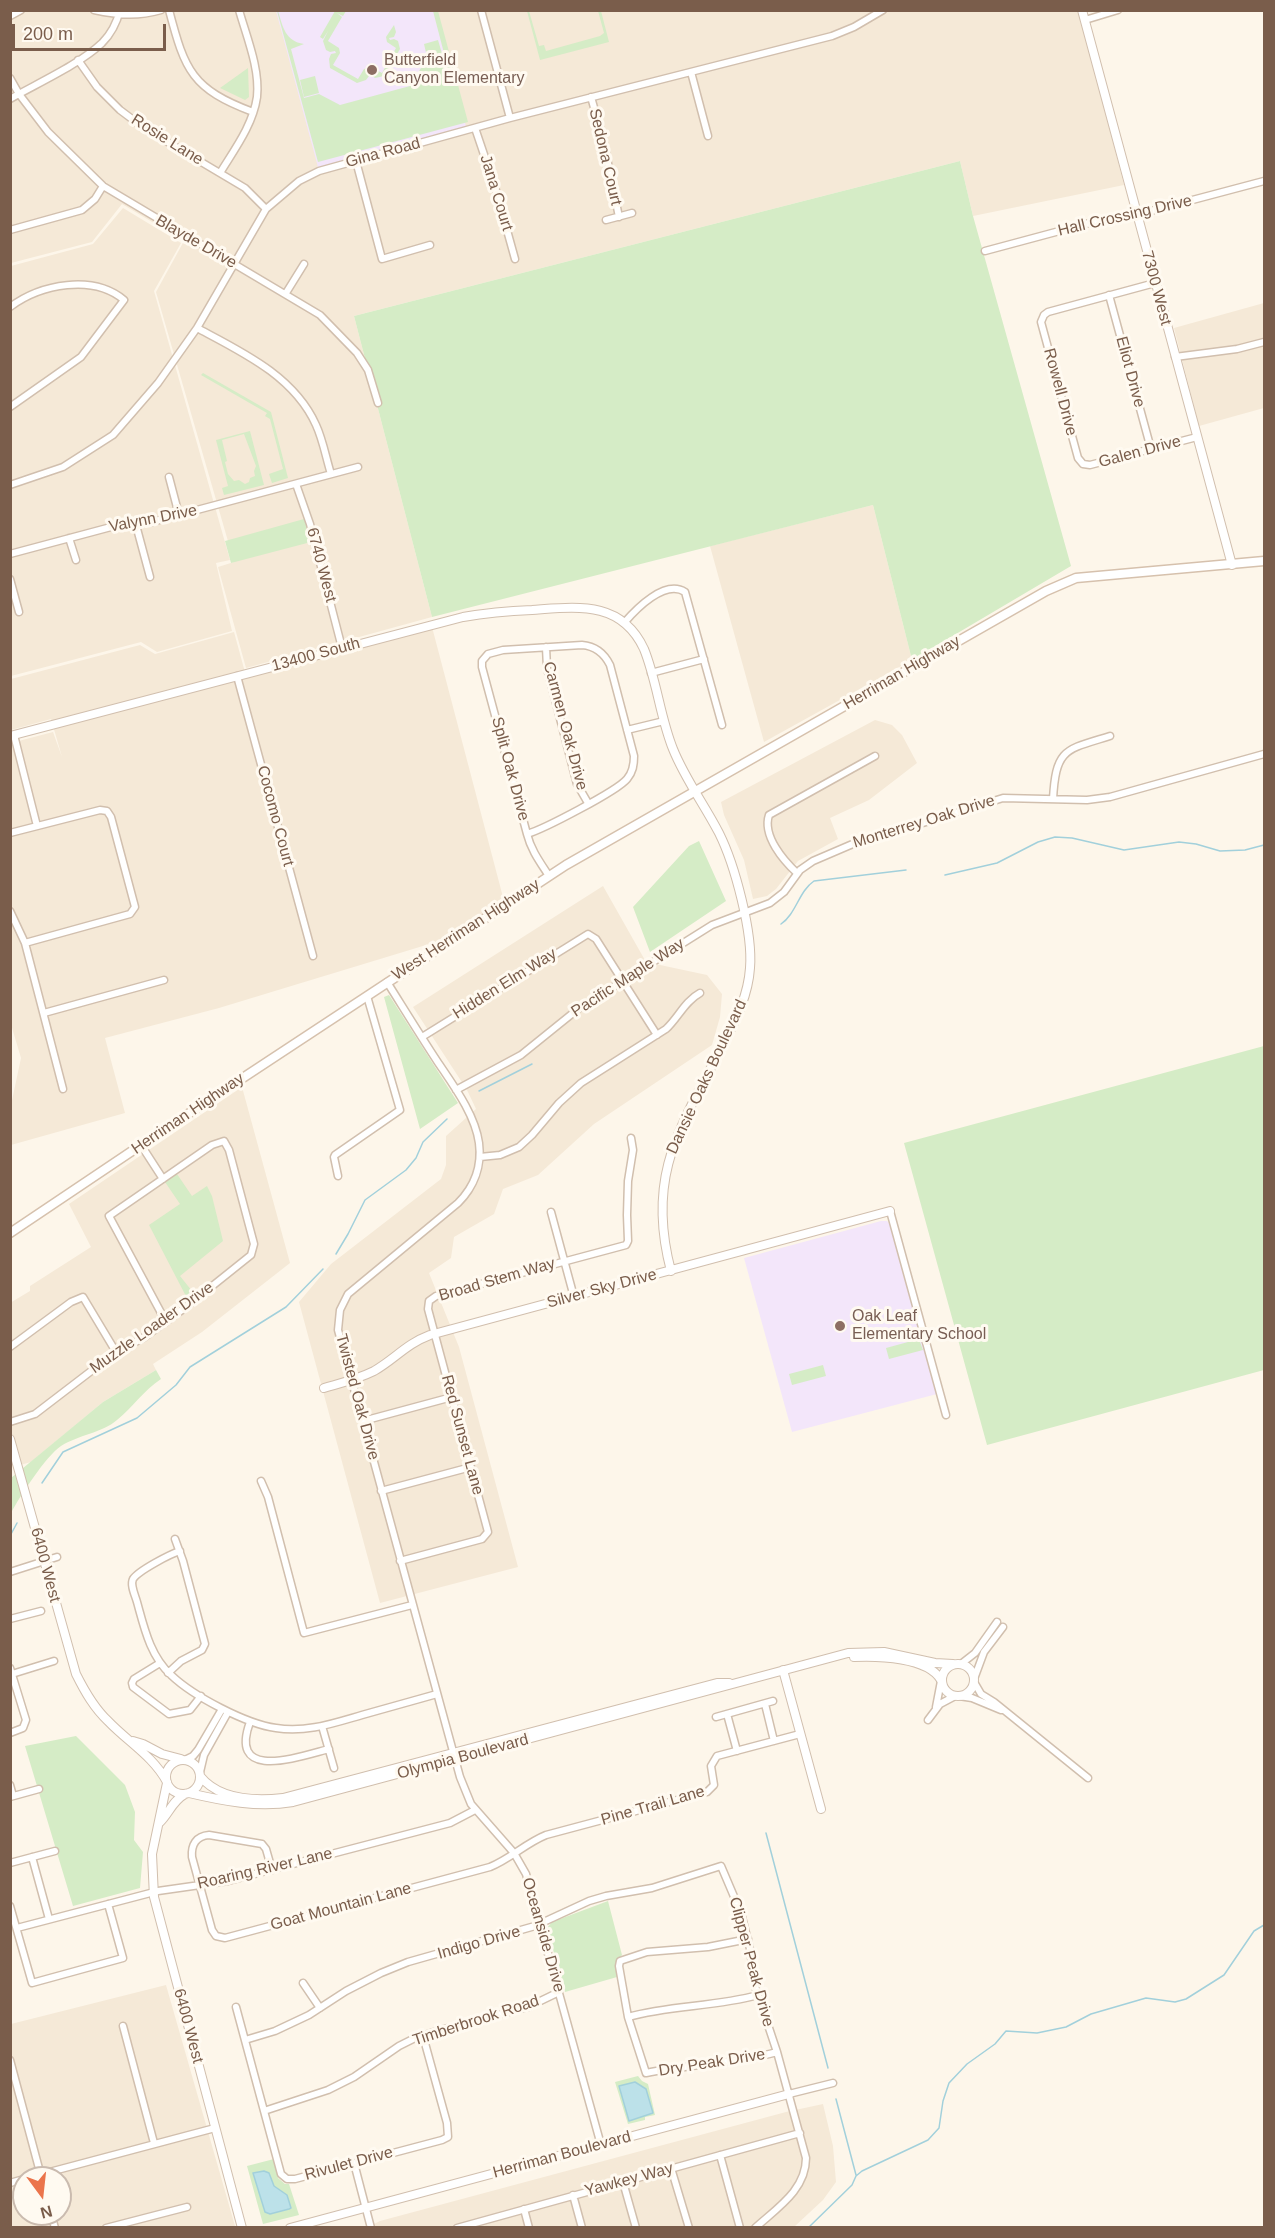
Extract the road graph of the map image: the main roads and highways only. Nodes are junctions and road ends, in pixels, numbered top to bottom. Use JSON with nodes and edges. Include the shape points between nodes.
{"nodes":[{"id":1,"x":1264,"y":561,"type":"edge"},
{"id":2,"x":566,"y":865,"type":"joint"},
{"id":3,"x":367,"y":996,"type":"joint"},
{"id":4,"x":10,"y":1233,"type":"edge"}],
"edges":[{"from":1,"to":2,"type":"main road","name":"Herriman Highway","via":[[1066,581]]},
{"from":2,"to":3,"type":"main road","name":"West Herriman Highway"},
{"from":3,"to":4,"type":"main road","name":"Herriman Highway"}]}
